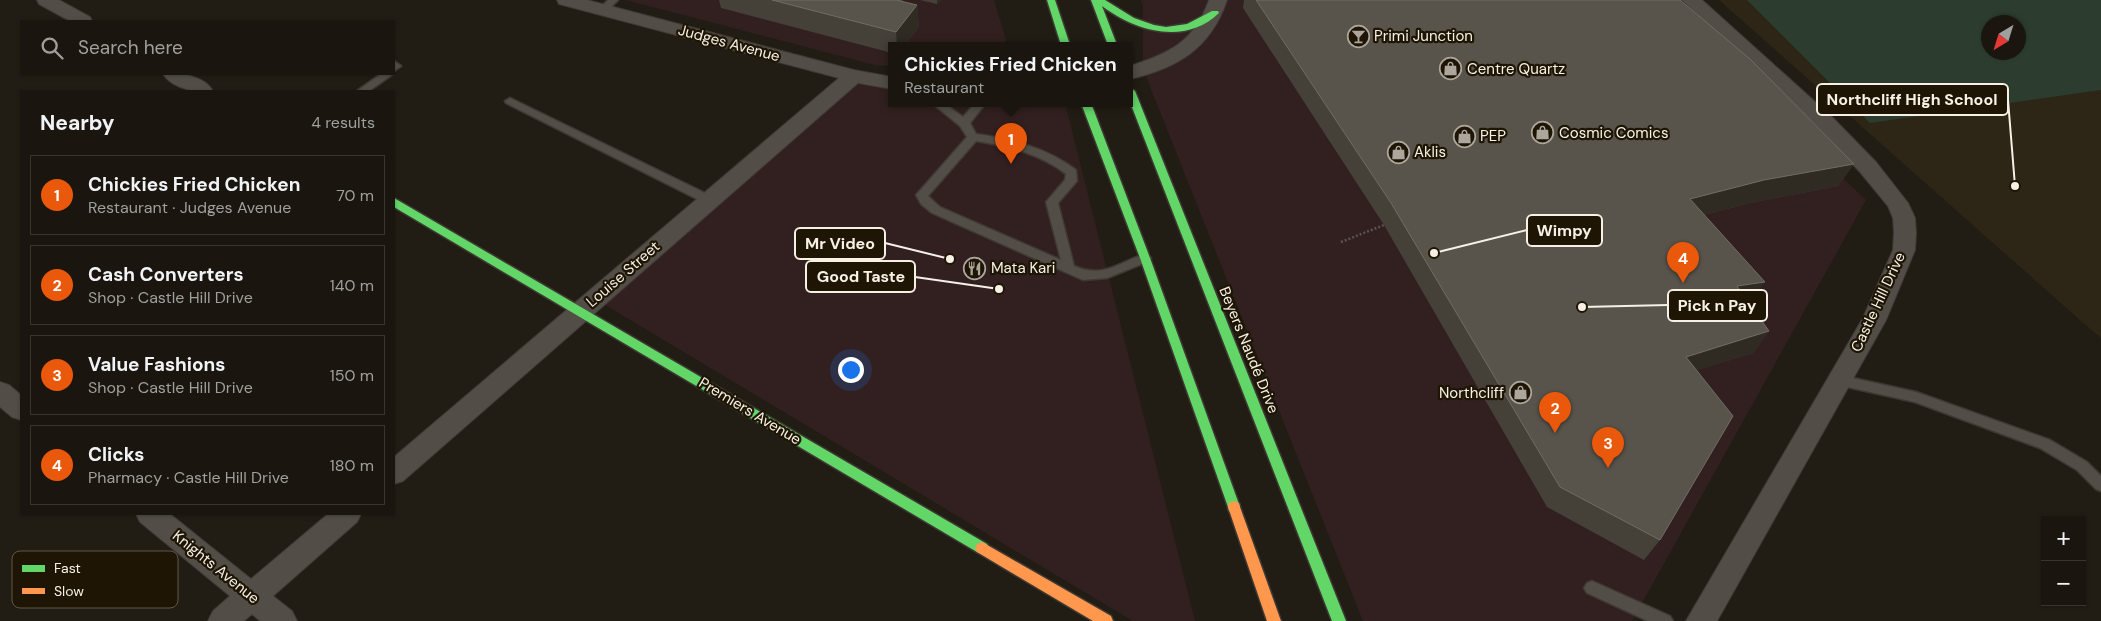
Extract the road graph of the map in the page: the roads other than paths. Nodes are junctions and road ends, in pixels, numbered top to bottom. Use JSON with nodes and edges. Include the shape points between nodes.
{"nodes":[{"id":1,"x":46,"y":0,"type":"edge"},
{"id":2,"x":566,"y":0,"type":"edge"},
{"id":3,"x":1051,"y":0,"type":"edge"},
{"id":4,"x":1095,"y":0,"type":"edge"},
{"id":5,"x":1099,"y":0,"type":"edge"},
{"id":6,"x":1691,"y":0,"type":"edge"},
{"id":7,"x":608,"y":5,"type":"edge"},
{"id":8,"x":1216,"y":6,"type":"edge"},
{"id":9,"x":81,"y":20,"type":"edge"},
{"id":10,"x":1065,"y":42,"type":"edge"},
{"id":11,"x":1111,"y":42,"type":"edge"},
{"id":12,"x":1133,"y":72,"type":"edge"},
{"id":13,"x":175,"y":75,"type":"edge"},
{"id":14,"x":386,"y":75,"type":"edge"},
{"id":15,"x":854,"y":76,"type":"junction"},
{"id":16,"x":888,"y":82,"type":"edge"},
{"id":17,"x":201,"y":90,"type":"edge"},
{"id":18,"x":364,"y":90,"type":"edge"},
{"id":19,"x":1133,"y":99,"type":"edge"},
{"id":20,"x":510,"y":101,"type":"dead end"},
{"id":21,"x":942,"y":107,"type":"edge"},
{"id":22,"x":978,"y":107,"type":"edge"},
{"id":23,"x":1088,"y":107,"type":"edge"},
{"id":24,"x":964,"y":123,"type":"junction"},
{"id":25,"x":973,"y":137,"type":"junction"},
{"id":26,"x":709,"y":200,"type":"junction"},
{"id":27,"x":395,"y":203,"type":"edge"},
{"id":28,"x":1145,"y":258,"type":"junction"},
{"id":29,"x":1069,"y":269,"type":"junction"},
{"id":30,"x":580,"y":311,"type":"junction"},
{"id":31,"x":1839,"y":380,"type":"junction"},
{"id":32,"x":0,"y":392,"type":"edge"},
{"id":33,"x":20,"y":409,"type":"edge"},
{"id":34,"x":395,"y":472,"type":"edge"},
{"id":35,"x":2101,"y":485,"type":"edge"},
{"id":36,"x":151,"y":515,"type":"edge"},
{"id":37,"x":346,"y":515,"type":"edge"},
{"id":38,"x":1592,"y":588,"type":"dead end"},
{"id":39,"x":252,"y":596,"type":"junction"},
{"id":40,"x":223,"y":621,"type":"edge"},
{"id":41,"x":282,"y":621,"type":"edge"},
{"id":42,"x":1106,"y":621,"type":"edge"},
{"id":43,"x":1274,"y":621,"type":"edge"},
{"id":44,"x":1338,"y":621,"type":"edge"},
{"id":45,"x":1665,"y":621,"type":"edge"},
{"id":46,"x":1701,"y":621,"type":"edge"}],
"edges":[{"from":1,"to":9,"type":"street"},
{"from":2,"to":7,"type":"street","name":"Judges Avenue"},
{"from":3,"to":10,"type":"main road"},
{"from":4,"to":11,"type":"main road"},
{"from":5,"to":8,"type":"main road","via":[[1133,23],[1162,29],[1189,26]]},
{"from":6,"to":31,"type":"street","name":"Castle Hill Drive","via":[[1826,123],[1862,160],[1897,203],[1904,218],[1904,250],[1874,320]]},
{"from":7,"to":15,"type":"street","name":"Judges Avenue"},
{"from":8,"to":12,"type":"street","via":[[1208,29],[1194,44]]},
{"from":13,"to":17,"type":"street"},
{"from":14,"to":18,"type":"lane"},
{"from":15,"to":16,"type":"street","name":"Judges Avenue"},
{"from":15,"to":26,"type":"street","name":"Louise Street"},
{"from":19,"to":44,"type":"main road","name":"Beyers Naudé Drive"},
{"from":20,"to":26,"type":"lane"},
{"from":21,"to":24,"type":"lane"},
{"from":22,"to":24,"type":"lane"},
{"from":23,"to":28,"type":"main road"},
{"from":24,"to":25,"type":"lane"},
{"from":25,"to":29,"type":"lane","via":[[1016,144],[1069,170],[1072,181],[1052,202]]},
{"from":25,"to":29,"type":"lane","via":[[925,191],[922,195],[924,201],[936,210]]},
{"from":26,"to":30,"type":"street","name":"Louise Street"},
{"from":27,"to":30,"type":"main road","name":"Premiers Avenue"},
{"from":28,"to":29,"type":"lane","via":[[1108,275],[1083,275]]},
{"from":28,"to":43,"type":"main road"},
{"from":30,"to":34,"type":"street","name":"Louise Street"},
{"from":30,"to":42,"type":"main road","name":"Premiers Avenue"},
{"from":31,"to":35,"type":"lane","via":[[1916,397],[2045,444],[2082,466]]},
{"from":31,"to":46,"type":"street","name":"Castle Hill Drive"},
{"from":32,"to":33,"type":"street"},
{"from":36,"to":39,"type":"street","name":"Knights Avenue"},
{"from":37,"to":39,"type":"street"},
{"from":38,"to":45,"type":"lane"},
{"from":39,"to":40,"type":"street"},
{"from":39,"to":41,"type":"street","name":"Knights Avenue"}]}
